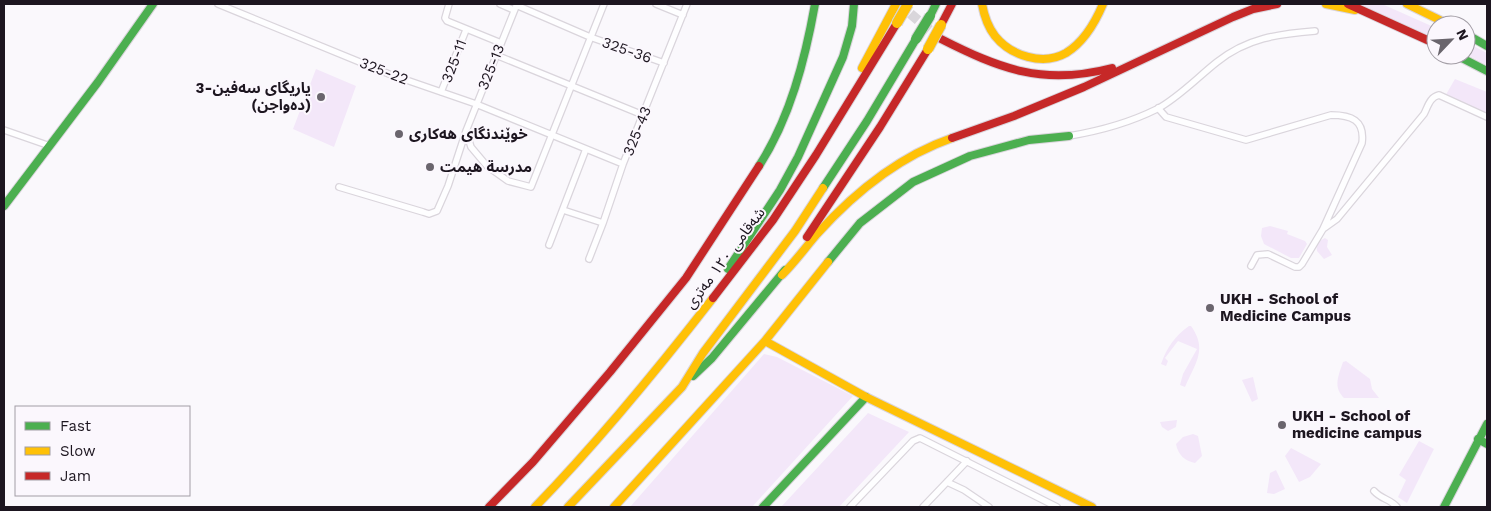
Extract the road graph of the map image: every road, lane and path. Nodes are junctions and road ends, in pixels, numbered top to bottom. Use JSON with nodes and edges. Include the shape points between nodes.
{"nodes":[{"id":1,"x":153,"y":4,"type":"edge"},
{"id":2,"x":218,"y":4,"type":"edge"},
{"id":3,"x":449,"y":4,"type":"edge"},
{"id":4,"x":500,"y":4,"type":"edge"},
{"id":5,"x":604,"y":4,"type":"edge"},
{"id":6,"x":656,"y":4,"type":"edge"},
{"id":7,"x":687,"y":4,"type":"edge"},
{"id":8,"x":815,"y":4,"type":"edge"},
{"id":9,"x":854,"y":4,"type":"edge"},
{"id":10,"x":896,"y":4,"type":"edge"},
{"id":11,"x":908,"y":4,"type":"edge"},
{"id":12,"x":936,"y":4,"type":"edge"},
{"id":13,"x":952,"y":4,"type":"edge"},
{"id":14,"x":982,"y":4,"type":"edge"},
{"id":15,"x":1103,"y":4,"type":"edge"},
{"id":16,"x":1277,"y":4,"type":"edge"},
{"id":17,"x":1326,"y":4,"type":"edge"},
{"id":18,"x":1348,"y":4,"type":"edge"},
{"id":19,"x":1406,"y":4,"type":"edge"},
{"id":20,"x":516,"y":6,"type":"edge"},
{"id":21,"x":1372,"y":14,"type":"junction"},
{"id":22,"x":683,"y":15,"type":"junction"},
{"id":23,"x":1429,"y":15,"type":"edge"},
{"id":24,"x":893,"y":20,"type":"junction"},
{"id":25,"x":466,"y":30,"type":"junction"},
{"id":26,"x":1315,"y":31,"type":"dead end"},
{"id":27,"x":590,"y":37,"type":"junction"},
{"id":28,"x":939,"y":38,"type":"tunnel mouth"},
{"id":29,"x":1426,"y":39,"type":"edge"},
{"id":30,"x":1476,"y":40,"type":"edge"},
{"id":31,"x":501,"y":43,"type":"junction"},
{"id":32,"x":1487,"y":46,"type":"edge"},
{"id":33,"x":1152,"y":54,"type":"junction"},
{"id":34,"x":496,"y":55,"type":"junction"},
{"id":35,"x":664,"y":63,"type":"junction"},
{"id":36,"x":1475,"y":65,"type":"edge"},
{"id":37,"x":1487,"y":71,"type":"edge"},
{"id":38,"x":572,"y":86,"type":"junction"},
{"id":39,"x":441,"y":92,"type":"junction"},
{"id":40,"x":476,"y":104,"type":"junction"},
{"id":41,"x":1158,"y":108,"type":"junction"},
{"id":42,"x":643,"y":115,"type":"junction"},
{"id":43,"x":1487,"y":117,"type":"edge"},
{"id":44,"x":4,"y":130,"type":"edge"},
{"id":45,"x":466,"y":130,"type":"junction"},
{"id":46,"x":552,"y":135,"type":"junction"},
{"id":47,"x":1069,"y":136,"type":"joint"},
{"id":48,"x":50,"y":146,"type":"junction"},
{"id":49,"x":586,"y":149,"type":"junction"},
{"id":50,"x":623,"y":164,"type":"junction"},
{"id":51,"x":338,"y":187,"type":"dead end"},
{"id":52,"x":4,"y":206,"type":"edge"},
{"id":53,"x":563,"y":210,"type":"junction"},
{"id":54,"x":603,"y":223,"type":"junction"},
{"id":55,"x":1323,"y":229,"type":"junction"},
{"id":56,"x":549,"y":244,"type":"dead end"},
{"id":57,"x":589,"y":259,"type":"dead end"},
{"id":58,"x":1251,"y":266,"type":"dead end"},
{"id":59,"x":782,"y":275,"type":"junction"},
{"id":60,"x":765,"y":341,"type":"junction"},
{"id":61,"x":671,"y":352,"type":"junction"},
{"id":62,"x":682,"y":387,"type":"junction"},
{"id":63,"x":866,"y":397,"type":"junction"},
{"id":64,"x":1487,"y":424,"type":"edge"},
{"id":65,"x":1483,"y":442,"type":"edge"},
{"id":66,"x":967,"y":461,"type":"junction"},
{"id":67,"x":948,"y":482,"type":"junction"},
{"id":68,"x":1374,"y":491,"type":"dead end"},
{"id":69,"x":1048,"y":505,"type":"edge"},
{"id":70,"x":489,"y":507,"type":"edge"},
{"id":71,"x":535,"y":507,"type":"edge"},
{"id":72,"x":568,"y":507,"type":"edge"},
{"id":73,"x":614,"y":507,"type":"edge"},
{"id":74,"x":763,"y":507,"type":"edge"},
{"id":75,"x":850,"y":507,"type":"edge"},
{"id":76,"x":923,"y":507,"type":"edge"},
{"id":77,"x":989,"y":507,"type":"edge"},
{"id":78,"x":1057,"y":507,"type":"edge"},
{"id":79,"x":1092,"y":507,"type":"edge"},
{"id":80,"x":1397,"y":507,"type":"edge"},
{"id":81,"x":1444,"y":507,"type":"edge"}],
"edges":[{"from":1,"to":48,"type":"main road"},
{"from":2,"to":39,"type":"street","name":"325-22"},
{"from":3,"to":25,"type":"street","via":[[445,19]]},
{"from":4,"to":20,"type":"street","name":"325-36"},
{"from":5,"to":27,"type":"street"},
{"from":6,"to":22,"type":"street"},
{"from":7,"to":22,"type":"street","name":"325-43"},
{"from":8,"to":70,"type":"main road","via":[[808,42],[792,95],[771,147],[686,278],[604,380]]},
{"from":9,"to":61,"type":"main road","via":[[843,58],[792,168]]},
{"from":10,"to":24,"type":"main road"},
{"from":11,"to":24,"type":"main road","name":"شەقامی ١٢٠ مەتری","bridge":true},
{"from":12,"to":62,"type":"main road","bridge":true,"via":[[867,120],[795,231],[703,353]]},
{"from":13,"to":59,"type":"main road","bridge":true,"via":[[875,134]]},
{"from":14,"to":15,"type":"main road","via":[[987,22],[1003,44],[1026,56],[1046,59],[1075,47],[1091,28]]},
{"from":16,"to":33,"type":"main road","via":[[1253,9]]},
{"from":17,"to":21,"type":"main road"},
{"from":18,"to":21,"type":"main road"},
{"from":19,"to":23,"type":"main road"},
{"from":20,"to":27,"type":"street","name":"325-36"},
{"from":20,"to":31,"type":"street","name":"325-13"},
{"from":21,"to":29,"type":"main road"},
{"from":22,"to":35,"type":"street","name":"325-43"},
{"from":24,"to":61,"type":"main road","name":"شەقامی ١٢٠ مەتری","via":[[806,170],[773,220]]},
{"from":25,"to":31,"type":"street"},
{"from":25,"to":39,"type":"street","name":"325-11"},
{"from":26,"to":41,"type":"street","via":[[1274,35],[1239,48]]},
{"from":27,"to":35,"type":"street","name":"325-36"},
{"from":27,"to":38,"type":"street"},
{"from":28,"to":33,"type":"main road","via":[[1009,69],[1054,77],[1101,72]]},
{"from":30,"to":32,"type":"main road"},
{"from":31,"to":34,"type":"street","name":"325-13"},
{"from":33,"to":59,"type":"main road","via":[[1014,116],[937,143],[892,168],[846,203]]},
{"from":34,"to":38,"type":"street"},
{"from":34,"to":40,"type":"street","name":"325-13"},
{"from":35,"to":42,"type":"street","name":"325-43"},
{"from":36,"to":37,"type":"main road"},
{"from":38,"to":42,"type":"street"},
{"from":38,"to":46,"type":"street"},
{"from":39,"to":40,"type":"street","name":"325-22"},
{"from":40,"to":45,"type":"street","name":"325-13"},
{"from":40,"to":46,"type":"street","name":"325-22"},
{"from":41,"to":47,"type":"street","via":[[1125,123]]},
{"from":41,"to":55,"type":"street","via":[[1166,116],[1246,140],[1331,115],[1352,118],[1364,133],[1362,143]]},
{"from":42,"to":50,"type":"street","name":"325-43"},
{"from":43,"to":55,"type":"street","via":[[1439,95],[1432,98],[1424,114],[1337,219]]},
{"from":44,"to":48,"type":"street"},
{"from":45,"to":46,"type":"street","via":[[471,147],[487,166],[508,181],[531,187]]},
{"from":45,"to":51,"type":"street","name":"325-13","via":[[437,211],[429,214]]},
{"from":46,"to":49,"type":"street","name":"325-22"},
{"from":47,"to":60,"type":"main road","via":[[1029,140],[970,156],[913,182],[860,223]]},
{"from":48,"to":52,"type":"main road"},
{"from":49,"to":50,"type":"street","name":"325-22"},
{"from":49,"to":53,"type":"street"},
{"from":50,"to":54,"type":"street","name":"325-43"},
{"from":53,"to":54,"type":"street"},
{"from":53,"to":56,"type":"street"},
{"from":54,"to":57,"type":"street","name":"325-43"},
{"from":55,"to":58,"type":"street","via":[[1299,267],[1268,254],[1257,255]]},
{"from":59,"to":62,"type":"main road","via":[[712,358]]},
{"from":60,"to":63,"type":"main road"},
{"from":60,"to":73,"type":"main road"},
{"from":61,"to":71,"type":"main road","name":"شەقامی ١٢٠ مەتری"},
{"from":62,"to":72,"type":"main road"},
{"from":63,"to":74,"type":"main road"},
{"from":63,"to":79,"type":"main road"},
{"from":64,"to":65,"type":"main road"},
{"from":65,"to":81,"type":"main road"},
{"from":66,"to":67,"type":"street"},
{"from":66,"to":69,"type":"street"},
{"from":66,"to":75,"type":"street","via":[[918,439]]},
{"from":67,"to":76,"type":"street"},
{"from":67,"to":77,"type":"street"},
{"from":68,"to":80,"type":"street"},
{"from":69,"to":78,"type":"street"}]}
